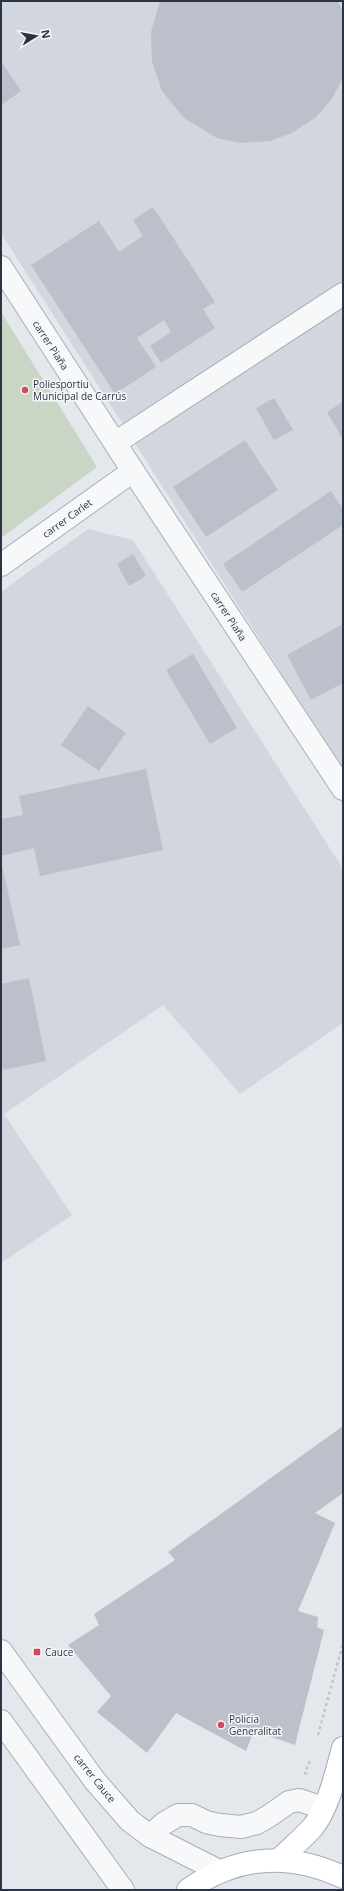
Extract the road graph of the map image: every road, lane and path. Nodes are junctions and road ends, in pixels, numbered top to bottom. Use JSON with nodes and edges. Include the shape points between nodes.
{"nodes":[{"id":1,"x":1,"y":266,"type":"edge"},
{"id":2,"x":343,"y":294,"type":"edge"},
{"id":3,"x":115,"y":443,"type":"junction"},
{"id":4,"x":133,"y":471,"type":"junction"},
{"id":5,"x":1,"y":565,"type":"edge"},
{"id":6,"x":343,"y":789,"type":"edge"},
{"id":7,"x":343,"y":1643,"type":"edge"},
{"id":8,"x":1,"y":1651,"type":"edge"},
{"id":9,"x":1,"y":1721,"type":"edge"},
{"id":10,"x":318,"y":1738,"type":"dead end"},
{"id":11,"x":343,"y":1748,"type":"edge"},
{"id":12,"x":323,"y":1808,"type":"junction"},
{"id":13,"x":150,"y":1836,"type":"junction"},
{"id":14,"x":279,"y":1860,"type":"junction"},
{"id":15,"x":220,"y":1871,"type":"junction"},
{"id":16,"x":343,"y":1877,"type":"edge"},
{"id":17,"x":123,"y":1890,"type":"edge"},
{"id":18,"x":188,"y":1890,"type":"edge"}],
"edges":[{"from":1,"to":3,"type":"street","name":"carrer Piaña"},
{"from":2,"to":3,"type":"street"},
{"from":3,"to":4,"type":"street","name":"carrer Piaña"},
{"from":4,"to":5,"type":"street","name":"carrer Carlet"},
{"from":4,"to":6,"type":"street","name":"carrer Piaña"},
{"from":7,"to":10,"type":"path"},
{"from":8,"to":13,"type":"street","name":"carrer Cauce","via":[[95,1781],[130,1821]]},
{"from":9,"to":17,"type":"street"},
{"from":11,"to":12,"type":"main road"},
{"from":12,"to":13,"type":"street","via":[[299,1800],[289,1802],[263,1820],[240,1827],[213,1824],[192,1815],[178,1816],[163,1824]]},
{"from":12,"to":14,"type":"main road","via":[[313,1827]]},
{"from":13,"to":15,"type":"street","name":"carrer Cauce"},
{"from":14,"to":15,"type":"main road","via":[[241,1864]]},
{"from":14,"to":16,"type":"main road","via":[[325,1869]]},
{"from":15,"to":18,"type":"main road"}]}
